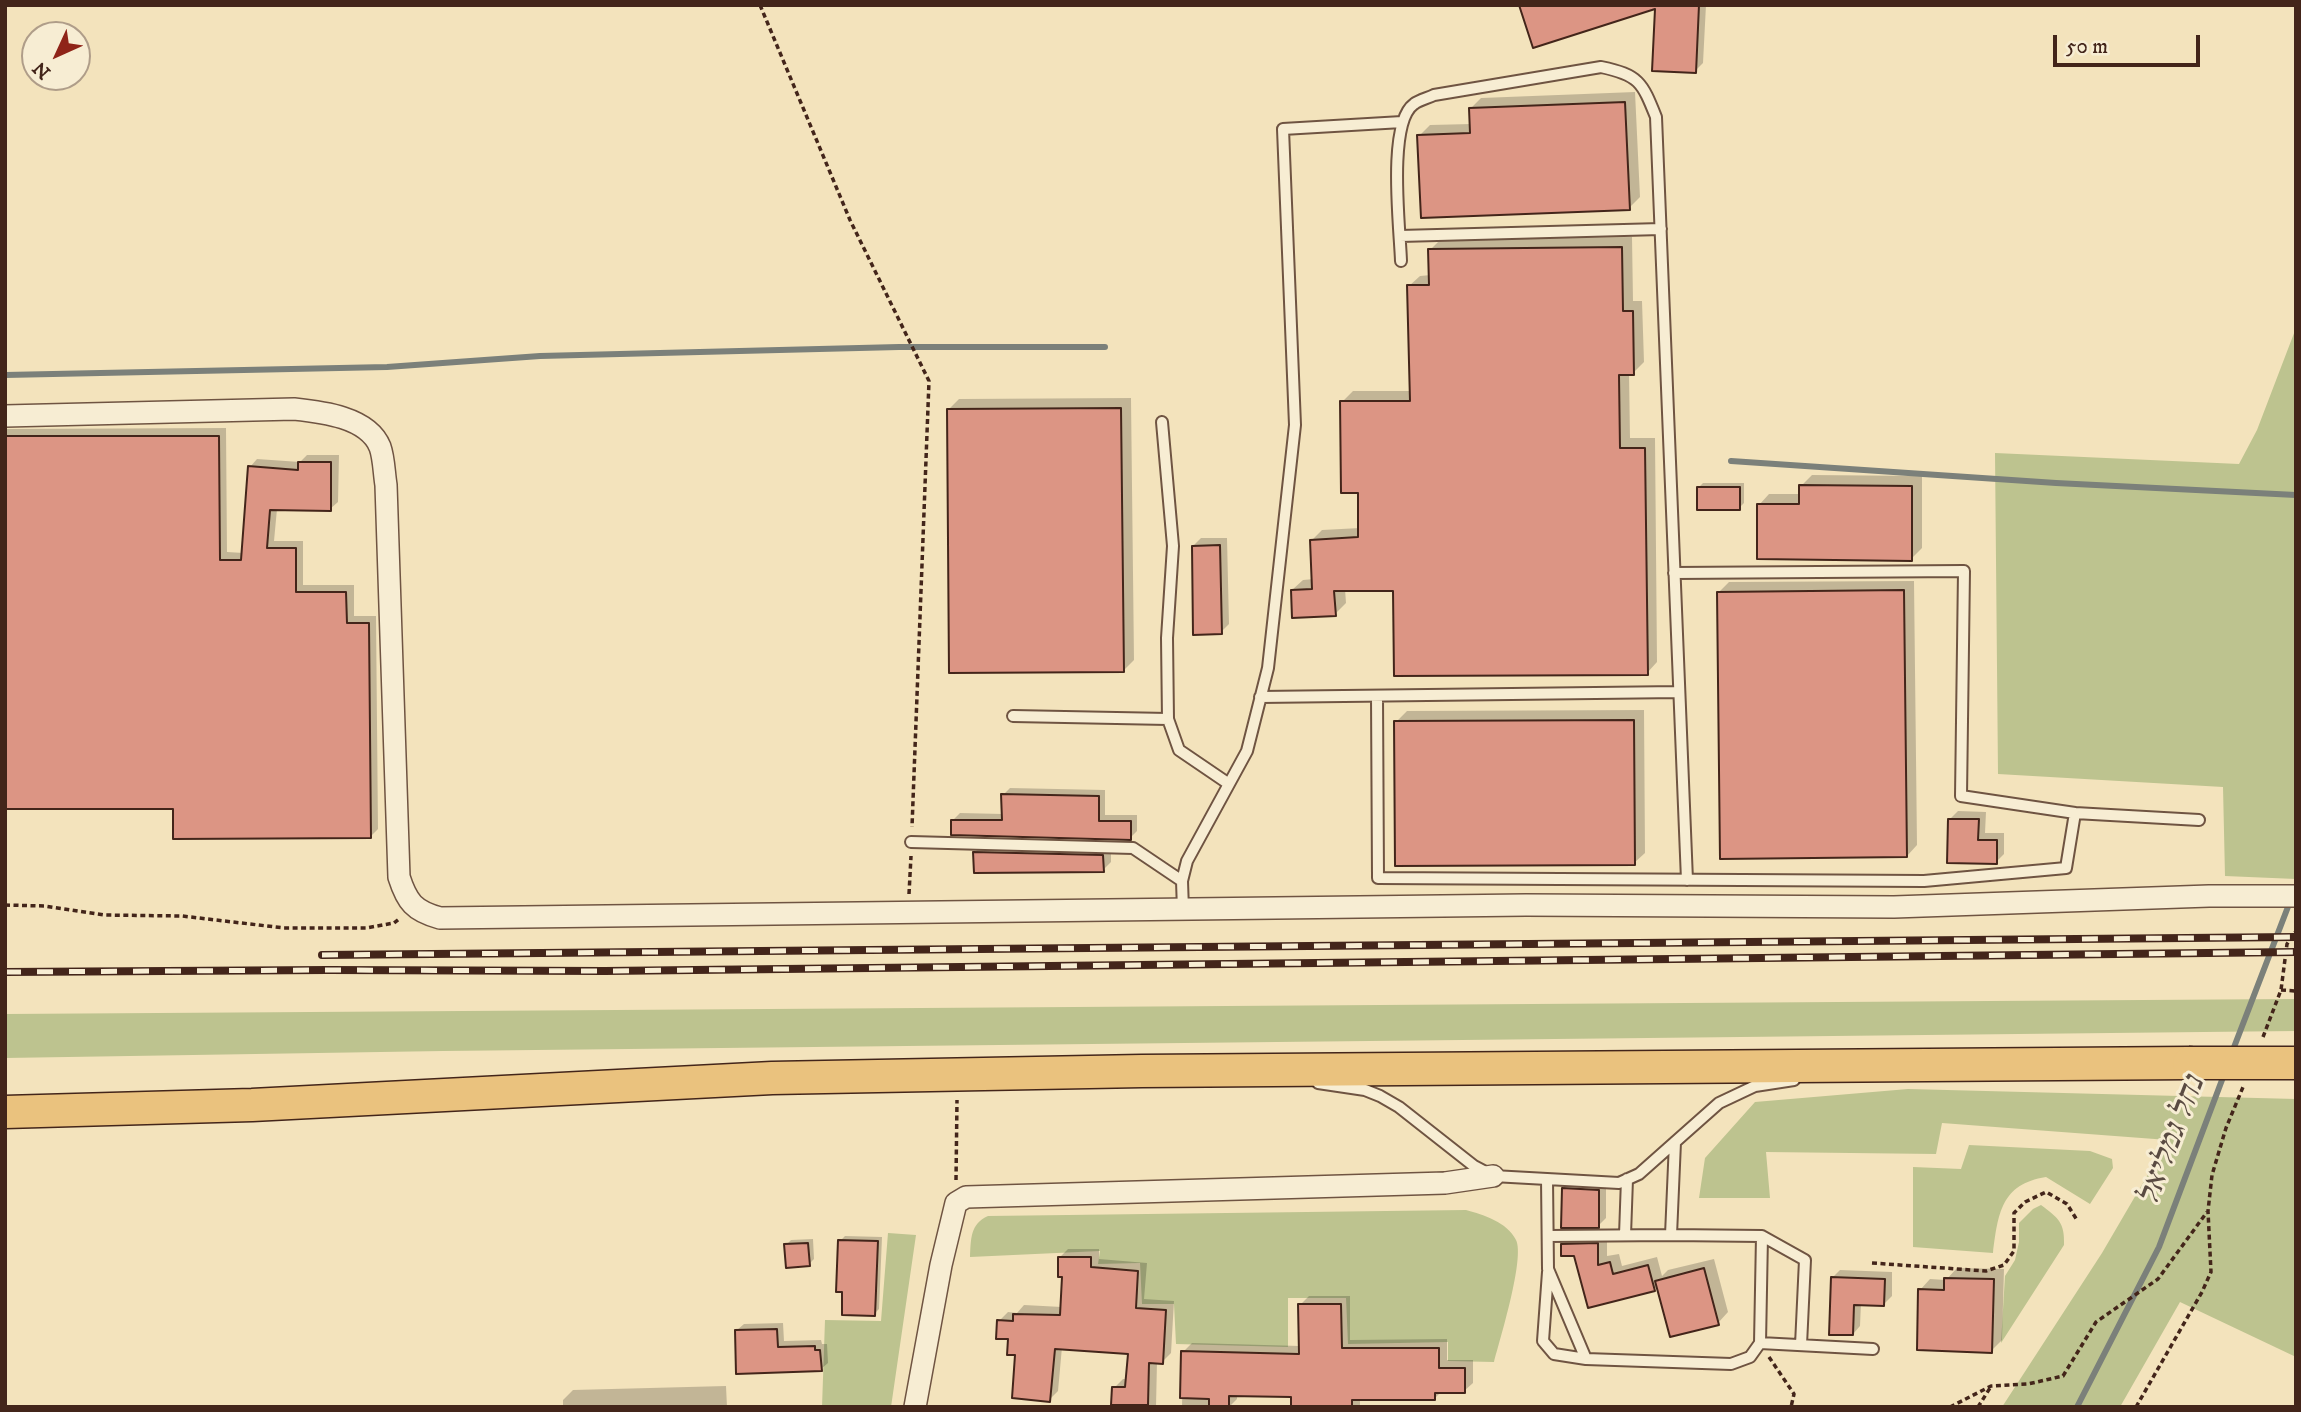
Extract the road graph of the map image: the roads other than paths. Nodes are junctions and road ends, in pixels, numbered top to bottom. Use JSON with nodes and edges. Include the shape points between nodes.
{"nodes":[{"id":1,"x":1402,"y":121,"type":"junction"},
{"id":2,"x":1661,"y":229,"type":"junction"},
{"id":3,"x":1400,"y":236,"type":"junction"},
{"id":4,"x":1401,"y":261,"type":"dead end"},
{"id":5,"x":5,"y":416,"type":"edge"},
{"id":6,"x":1162,"y":422,"type":"dead end"},
{"id":7,"x":1674,"y":573,"type":"junction"},
{"id":8,"x":1679,"y":692,"type":"junction"},
{"id":9,"x":1377,"y":696,"type":"junction"},
{"id":10,"x":1260,"y":697,"type":"junction"},
{"id":11,"x":1013,"y":716,"type":"dead end"},
{"id":12,"x":1168,"y":719,"type":"junction"},
{"id":13,"x":1229,"y":784,"type":"junction"},
{"id":14,"x":2075,"y":813,"type":"junction"},
{"id":15,"x":2199,"y":820,"type":"dead end"},
{"id":16,"x":911,"y":842,"type":"road end"},
{"id":17,"x":1687,"y":880,"type":"junction"},
{"id":18,"x":1182,"y":881,"type":"junction"},
{"id":19,"x":2296,"y":896,"type":"edge"},
{"id":20,"x":1183,"y":910,"type":"junction"},
{"id":21,"x":2296,"y":1063,"type":"edge"},
{"id":22,"x":1903,"y":1064,"type":"junction"},
{"id":23,"x":1221,"y":1070,"type":"junction"},
{"id":24,"x":5,"y":1112,"type":"edge"},
{"id":25,"x":1675,"y":1142,"type":"junction"},
{"id":26,"x":1493,"y":1176,"type":"junction"},
{"id":27,"x":1547,"y":1179,"type":"junction"},
{"id":28,"x":1627,"y":1179,"type":"junction"},
{"id":29,"x":1671,"y":1234,"type":"junction"},
{"id":30,"x":1625,"y":1235,"type":"junction"},
{"id":31,"x":1548,"y":1236,"type":"junction"},
{"id":32,"x":1762,"y":1236,"type":"junction"},
{"id":33,"x":1548,"y":1269,"type":"junction"},
{"id":34,"x":1760,"y":1343,"type":"junction"},
{"id":35,"x":1801,"y":1345,"type":"junction"},
{"id":36,"x":1873,"y":1349,"type":"dead end"},
{"id":37,"x":1586,"y":1359,"type":"junction"},
{"id":38,"x":915,"y":1407,"type":"edge"}],
"edges":[{"from":1,"to":2,"type":"lane","via":[[1412,105],[1434,95],[1601,67],[1627,73],[1644,87],[1656,117]]},
{"from":1,"to":3,"type":"lane","via":[[1397,160]]},
{"from":1,"to":10,"type":"lane","via":[[1283,129],[1295,425],[1268,668]]},
{"from":2,"to":3,"type":"lane"},
{"from":2,"to":7,"type":"lane"},
{"from":3,"to":4,"type":"lane"},
{"from":5,"to":20,"type":"street","via":[[294,409],[343,419],[373,436],[380,447],[386,485],[399,877],[407,900],[416,908],[440,918]]},
{"from":6,"to":12,"type":"lane","via":[[1173,546]]},
{"from":7,"to":8,"type":"lane"},
{"from":7,"to":14,"type":"lane","via":[[1964,571],[1961,796]]},
{"from":8,"to":9,"type":"lane"},
{"from":8,"to":17,"type":"lane"},
{"from":9,"to":10,"type":"lane"},
{"from":9,"to":17,"type":"lane","via":[[1378,878]]},
{"from":10,"to":13,"type":"lane","via":[[1247,751]]},
{"from":11,"to":12,"type":"lane"},
{"from":12,"to":13,"type":"lane","via":[[1179,750]]},
{"from":13,"to":18,"type":"lane","via":[[1187,861]]},
{"from":14,"to":15,"type":"lane"},
{"from":14,"to":17,"type":"lane","via":[[2066,868],[1924,881]]},
{"from":16,"to":18,"type":"lane","via":[[1133,848]]},
{"from":18,"to":20,"type":"lane"},
{"from":19,"to":20,"type":"street","via":[[1894,906]]},
{"from":21,"to":22,"type":"main road","bridge":true},
{"from":22,"to":23,"type":"main road"},
{"from":22,"to":25,"type":"lane","via":[[1755,1086],[1719,1102]]},
{"from":23,"to":24,"type":"main road","via":[[772,1078],[253,1105]]},
{"from":23,"to":26,"type":"lane","via":[[1365,1090],[1399,1107]]},
{"from":25,"to":28,"type":"lane"},
{"from":25,"to":29,"type":"lane"},
{"from":26,"to":27,"type":"lane"},
{"from":26,"to":38,"type":"street","via":[[1445,1183],[966,1197],[956,1203]]},
{"from":27,"to":28,"type":"lane","via":[[1619,1183]]},
{"from":27,"to":31,"type":"lane"},
{"from":28,"to":30,"type":"lane"},
{"from":29,"to":30,"type":"lane"},
{"from":29,"to":32,"type":"lane"},
{"from":30,"to":31,"type":"lane"},
{"from":31,"to":33,"type":"lane"},
{"from":32,"to":34,"type":"lane"},
{"from":32,"to":35,"type":"lane","via":[[1805,1260]]},
{"from":33,"to":37,"type":"lane"},
{"from":33,"to":37,"type":"lane","via":[[1543,1341],[1554,1354]]},
{"from":34,"to":35,"type":"lane"},
{"from":34,"to":37,"type":"lane","via":[[1750,1357],[1731,1364]]},
{"from":35,"to":36,"type":"lane"}]}
